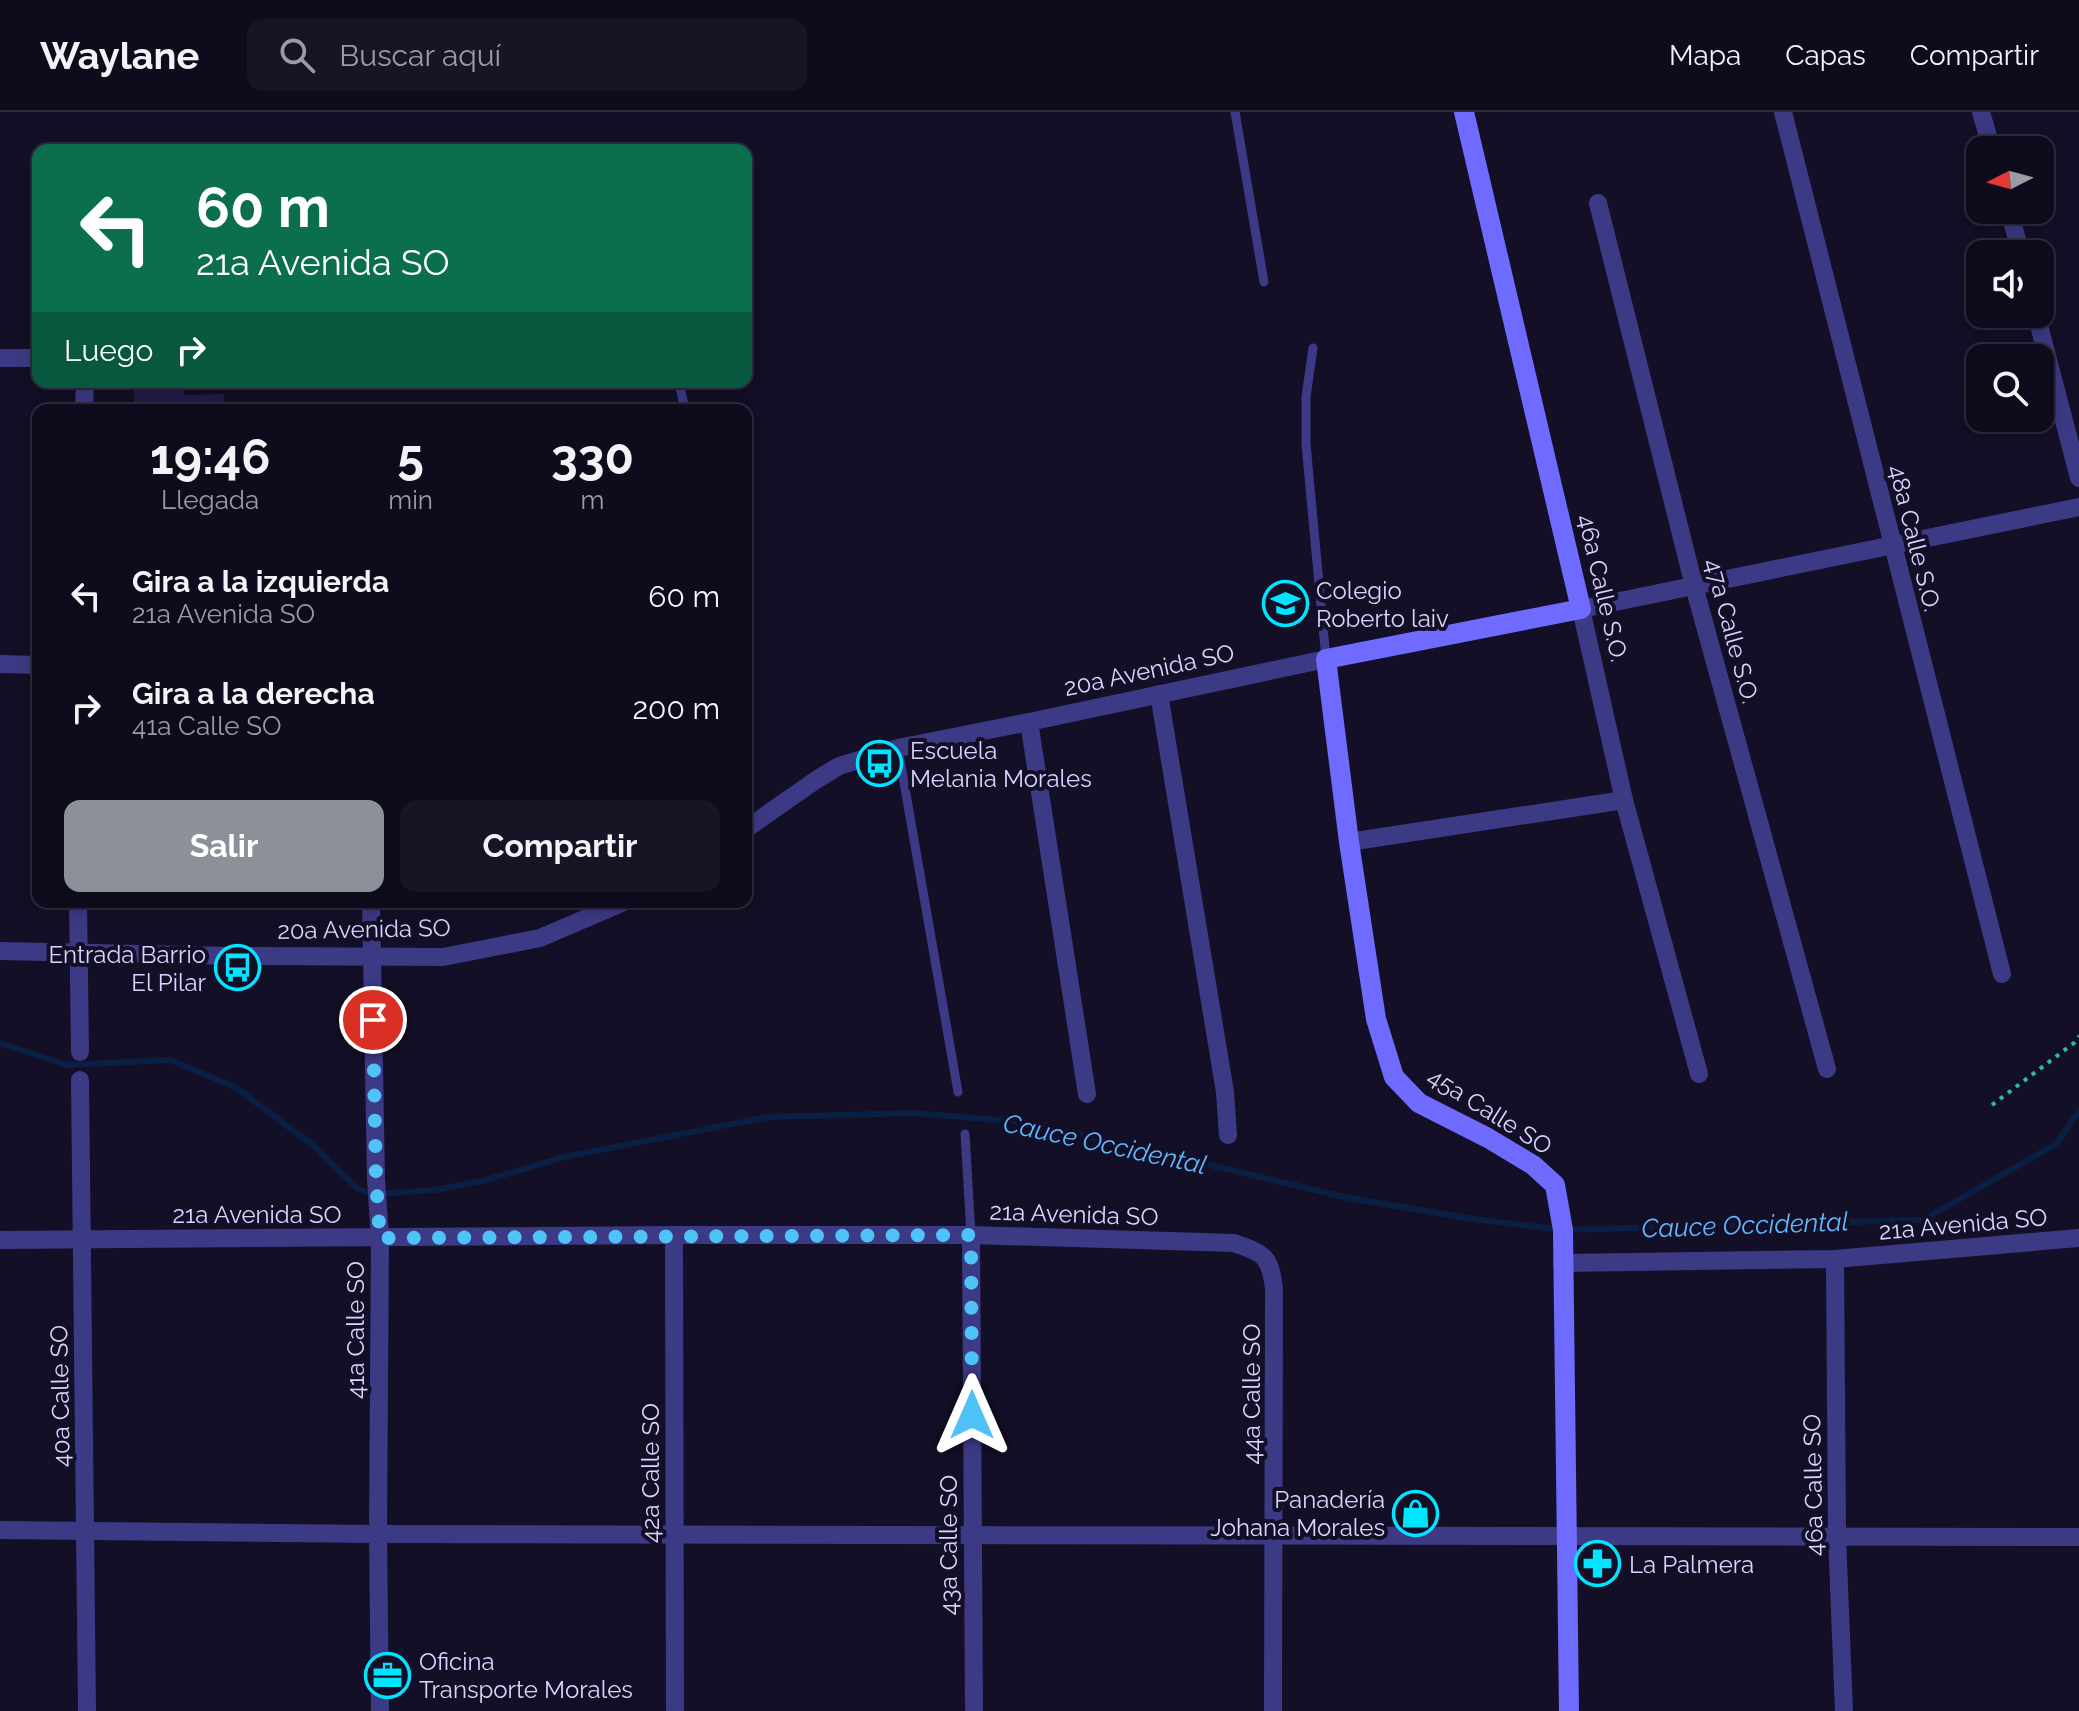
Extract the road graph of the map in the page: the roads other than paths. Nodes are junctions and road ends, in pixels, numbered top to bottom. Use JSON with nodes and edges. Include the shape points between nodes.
{"nodes":[{"id":1,"x":1235,"y":112,"type":"edge"},
{"id":2,"x":1464,"y":112,"type":"edge"},
{"id":3,"x":1783,"y":112,"type":"edge"},
{"id":4,"x":1981,"y":112,"type":"edge"},
{"id":5,"x":1988,"y":136,"type":"edge"},
{"id":6,"x":1598,"y":203,"type":"dead end"},
{"id":7,"x":1264,"y":282,"type":"dead end"},
{"id":8,"x":2040,"y":328,"type":"edge"},
{"id":9,"x":1313,"y":348,"type":"dead end"},
{"id":10,"x":0,"y":358,"type":"edge"},
{"id":11,"x":32,"y":358,"type":"edge"},
{"id":12,"x":2079,"y":478,"type":"edge"},
{"id":13,"x":2079,"y":507,"type":"edge"},
{"id":14,"x":1892,"y":545,"type":"junction"},
{"id":15,"x":1694,"y":586,"type":"junction"},
{"id":16,"x":1581,"y":609,"type":"junction"},
{"id":17,"x":1326,"y":659,"type":"junction"},
{"id":18,"x":0,"y":664,"type":"edge"},
{"id":19,"x":32,"y":665,"type":"edge"},
{"id":20,"x":1159,"y":694,"type":"junction"},
{"id":21,"x":1029,"y":722,"type":"junction"},
{"id":22,"x":898,"y":748,"type":"junction"},
{"id":23,"x":1624,"y":800,"type":"junction"},
{"id":24,"x":752,"y":825,"type":"edge"},
{"id":25,"x":1349,"y":842,"type":"junction"},
{"id":26,"x":78,"y":908,"type":"edge"},
{"id":27,"x":371,"y":908,"type":"edge"},
{"id":28,"x":610,"y":908,"type":"edge"},
{"id":29,"x":0,"y":951,"type":"edge"},
{"id":30,"x":79,"y":953,"type":"junction"},
{"id":31,"x":372,"y":957,"type":"junction"},
{"id":32,"x":2002,"y":974,"type":"dead end"},
{"id":33,"x":80,"y":1052,"type":"dead end"},
{"id":34,"x":1827,"y":1069,"type":"dead end"},
{"id":35,"x":1699,"y":1074,"type":"dead end"},
{"id":36,"x":80,"y":1080,"type":"dead end"},
{"id":37,"x":958,"y":1092,"type":"dead end"},
{"id":38,"x":1087,"y":1094,"type":"dead end"},
{"id":39,"x":965,"y":1134,"type":"dead end"},
{"id":40,"x":1228,"y":1135,"type":"dead end"},
{"id":41,"x":674,"y":1235,"type":"junction"},
{"id":42,"x":971,"y":1235,"type":"junction"},
{"id":43,"x":380,"y":1238,"type":"junction"},
{"id":44,"x":2079,"y":1238,"type":"edge"},
{"id":45,"x":0,"y":1240,"type":"edge"},
{"id":46,"x":82,"y":1240,"type":"junction"},
{"id":47,"x":1234,"y":1243,"type":"joint"},
{"id":48,"x":1835,"y":1259,"type":"junction"},
{"id":49,"x":1562,"y":1263,"type":"junction"},
{"id":50,"x":0,"y":1530,"type":"edge"},
{"id":51,"x":86,"y":1530,"type":"junction"},
{"id":52,"x":378,"y":1534,"type":"junction"},
{"id":53,"x":674,"y":1535,"type":"junction"},
{"id":54,"x":972,"y":1535,"type":"junction"},
{"id":55,"x":1275,"y":1535,"type":"junction"},
{"id":56,"x":1566,"y":1535,"type":"junction"},
{"id":57,"x":1837,"y":1536,"type":"junction"},
{"id":58,"x":2079,"y":1537,"type":"edge"},
{"id":59,"x":87,"y":1711,"type":"edge"},
{"id":60,"x":380,"y":1711,"type":"edge"},
{"id":61,"x":675,"y":1711,"type":"edge"},
{"id":62,"x":974,"y":1711,"type":"edge"},
{"id":63,"x":1273,"y":1711,"type":"edge"},
{"id":64,"x":1569,"y":1711,"type":"edge"},
{"id":65,"x":1844,"y":1711,"type":"edge"}],
"edges":[{"from":1,"to":7,"type":"lane"},
{"from":2,"to":16,"type":"street","name":"46a Calle S.O."},
{"from":3,"to":14,"type":"street","name":"48a Calle S.O."},
{"from":4,"to":5,"type":"street"},
{"from":6,"to":15,"type":"street","name":"47a Calle S.O."},
{"from":8,"to":12,"type":"street"},
{"from":9,"to":17,"type":"lane","via":[[1306,444]]},
{"from":10,"to":11,"type":"street"},
{"from":13,"to":14,"type":"street"},
{"from":14,"to":15,"type":"street"},
{"from":14,"to":32,"type":"street","name":"48a Calle S.O."},
{"from":15,"to":16,"type":"street"},
{"from":15,"to":34,"type":"street","name":"47a Calle S.O."},
{"from":16,"to":17,"type":"street","name":"20a Avenida SO"},
{"from":16,"to":23,"type":"street","name":"46a Calle S.O."},
{"from":17,"to":20,"type":"street","name":"20a Avenida SO"},
{"from":17,"to":25,"type":"street","name":"45a Calle SO"},
{"from":18,"to":19,"type":"street"},
{"from":20,"to":21,"type":"street","name":"20a Avenida SO"},
{"from":20,"to":40,"type":"street"},
{"from":21,"to":22,"type":"street","name":"20a Avenida SO"},
{"from":21,"to":38,"type":"street"},
{"from":22,"to":24,"type":"street","name":"20a Avenida SO","via":[[839,766]]},
{"from":22,"to":37,"type":"lane"},
{"from":23,"to":25,"type":"street"},
{"from":23,"to":35,"type":"street","name":"46a Calle S.O."},
{"from":25,"to":49,"type":"street","name":"45a Calle SO","via":[[1376,1019],[1394,1077],[1419,1103],[1533,1165],[1555,1185]]},
{"from":26,"to":30,"type":"street"},
{"from":27,"to":31,"type":"street","name":"41a Calle SO"},
{"from":28,"to":31,"type":"street","name":"20a Avenida SO","via":[[540,938],[443,957]]},
{"from":29,"to":30,"type":"street","name":"20a Avenida SO"},
{"from":30,"to":31,"type":"street","name":"20a Avenida SO"},
{"from":30,"to":33,"type":"street"},
{"from":31,"to":43,"type":"street","name":"41a Calle SO"},
{"from":36,"to":46,"type":"street","name":"40a Calle SO"},
{"from":39,"to":42,"type":"lane"},
{"from":41,"to":42,"type":"street","name":"21a Avenida SO"},
{"from":41,"to":43,"type":"street","name":"21a Avenida SO"},
{"from":41,"to":53,"type":"street","name":"42a Calle SO"},
{"from":42,"to":47,"type":"street","name":"21a Avenida SO"},
{"from":42,"to":54,"type":"street","name":"43a Calle SO"},
{"from":43,"to":46,"type":"street","name":"21a Avenida SO"},
{"from":43,"to":52,"type":"street","name":"41a Calle SO"},
{"from":44,"to":48,"type":"street","name":"21a Avenida SO"},
{"from":45,"to":46,"type":"street","name":"21a Avenida SO"},
{"from":46,"to":51,"type":"street","name":"40a Calle SO"},
{"from":47,"to":55,"type":"street","name":"44a Calle SO","via":[[1257,1251],[1272,1266]]},
{"from":48,"to":49,"type":"street","name":"21a Avenida SO"},
{"from":48,"to":57,"type":"street","name":"46a Calle SO"},
{"from":49,"to":56,"type":"street","name":"45a Calle SO"},
{"from":50,"to":51,"type":"street"},
{"from":51,"to":52,"type":"street"},
{"from":51,"to":59,"type":"street","name":"40a Calle SO"},
{"from":52,"to":53,"type":"street"},
{"from":52,"to":60,"type":"street","name":"41a Calle SO"},
{"from":53,"to":54,"type":"street"},
{"from":53,"to":61,"type":"street","name":"42a Calle SO"},
{"from":54,"to":55,"type":"street"},
{"from":54,"to":62,"type":"street","name":"43a Calle SO"},
{"from":55,"to":56,"type":"street"},
{"from":55,"to":63,"type":"street","name":"44a Calle SO"},
{"from":56,"to":57,"type":"street"},
{"from":56,"to":64,"type":"street","name":"45a Calle SO"},
{"from":57,"to":58,"type":"street"},
{"from":57,"to":65,"type":"street","name":"46a Calle SO"}]}
